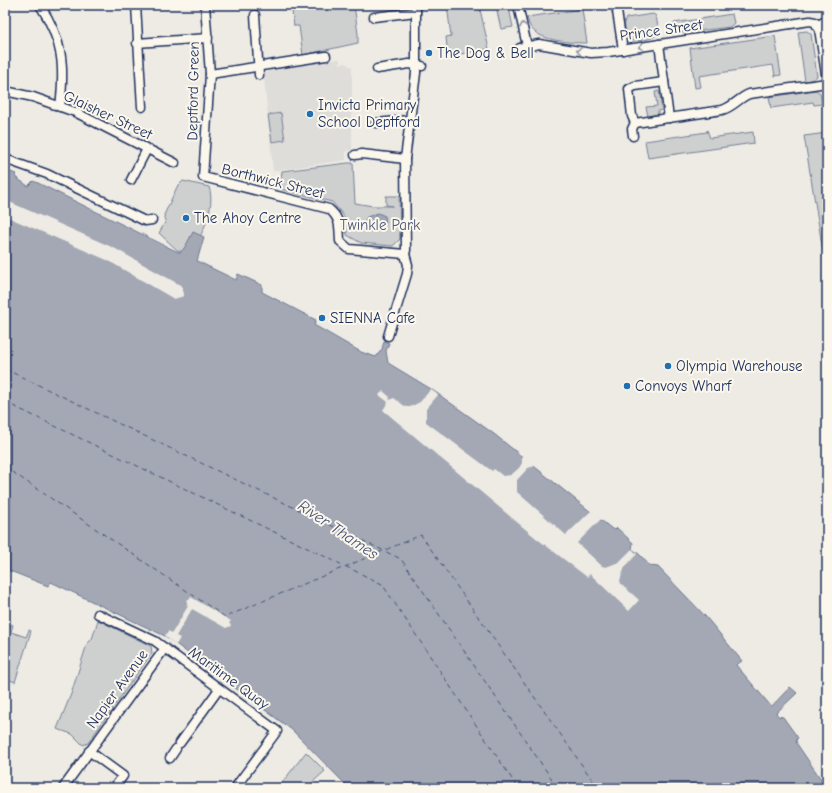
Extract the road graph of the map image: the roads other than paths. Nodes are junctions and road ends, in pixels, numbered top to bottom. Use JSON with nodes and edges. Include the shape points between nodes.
{"nodes":[{"id":1,"x":40,"y":5,"type":"edge"},
{"id":2,"x":136,"y":5,"type":"edge"},
{"id":3,"x":205,"y":5,"type":"edge"},
{"id":4,"x":518,"y":5,"type":"edge"},
{"id":5,"x":616,"y":5,"type":"edge"},
{"id":6,"x":416,"y":8,"type":"edge"},
{"id":7,"x":255,"y":15,"type":"dead end"},
{"id":8,"x":374,"y":18,"type":"dead end"},
{"id":9,"x":827,"y":20,"type":"edge"},
{"id":10,"x":817,"y":26,"type":"junction"},
{"id":11,"x":208,"y":38,"type":"junction"},
{"id":12,"x":137,"y":43,"type":"junction"},
{"id":13,"x":659,"y":44,"type":"junction"},
{"id":14,"x":622,"y":50,"type":"junction"},
{"id":15,"x":326,"y":56,"type":"dead end"},
{"id":16,"x":258,"y":66,"type":"junction"},
{"id":17,"x":419,"y":66,"type":"junction"},
{"id":18,"x":377,"y":69,"type":"dead end"},
{"id":19,"x":210,"y":74,"type":"junction"},
{"id":20,"x":259,"y":75,"type":"dead end"},
{"id":21,"x":664,"y":82,"type":"junction"},
{"id":22,"x":827,"y":82,"type":"edge"},
{"id":23,"x":5,"y":91,"type":"edge"},
{"id":24,"x":60,"y":107,"type":"junction"},
{"id":25,"x":142,"y":107,"type":"dead end"},
{"id":26,"x":669,"y":118,"type":"junction"},
{"id":27,"x":409,"y":120,"type":"junction"},
{"id":28,"x":376,"y":123,"type":"dead end"},
{"id":29,"x":635,"y":123,"type":"junction"},
{"id":30,"x":633,"y":136,"type":"dead end"},
{"id":31,"x":146,"y":149,"type":"junction"},
{"id":32,"x":354,"y":155,"type":"dead end"},
{"id":33,"x":5,"y":159,"type":"edge"},
{"id":34,"x":405,"y":159,"type":"junction"},
{"id":35,"x":175,"y":163,"type":"dead end"},
{"id":36,"x":203,"y":177,"type":"joint"},
{"id":37,"x":131,"y":180,"type":"dead end"},
{"id":38,"x":152,"y":220,"type":"dead end"},
{"id":39,"x":405,"y":254,"type":"junction"},
{"id":40,"x":388,"y":336,"type":"dead end"},
{"id":41,"x":98,"y":614,"type":"dead end"},
{"id":42,"x":165,"y":648,"type":"junction"},
{"id":43,"x":219,"y":689,"type":"junction"},
{"id":44,"x":89,"y":751,"type":"junction"},
{"id":45,"x":170,"y":758,"type":"dead end"},
{"id":46,"x":238,"y":784,"type":"dead end"},
{"id":47,"x":116,"y":785,"type":"dead end"},
{"id":48,"x":63,"y":788,"type":"edge"}],
"edges":[{"from":1,"to":24,"type":"street","via":[[52,25],[61,52],[63,68]]},
{"from":2,"to":12,"type":"street"},
{"from":3,"to":11,"type":"street","name":"Deptford Green"},
{"from":14,"to":4,"type":"street","name":"Prince Street","one_way":true,"via":[[591,53],[539,44],[523,47]]},
{"from":5,"to":14,"type":"street"},
{"from":6,"to":8,"type":"street"},
{"from":6,"to":17,"type":"street"},
{"from":7,"to":16,"type":"street"},
{"from":9,"to":10,"type":"street"},
{"from":10,"to":13,"type":"street","name":"Prince Street","via":[[815,22],[810,21]]},
{"from":10,"to":22,"type":"street"},
{"from":11,"to":12,"type":"street"},
{"from":11,"to":19,"type":"street","name":"Deptford Green"},
{"from":12,"to":25,"type":"street"},
{"from":13,"to":14,"type":"street","name":"Prince Street","one_way":true},
{"from":13,"to":21,"type":"street"},
{"from":15,"to":16,"type":"street"},
{"from":16,"to":19,"type":"street"},
{"from":16,"to":20,"type":"street"},
{"from":17,"to":18,"type":"street","via":[[409,64]]},
{"from":17,"to":27,"type":"street"},
{"from":19,"to":36,"type":"street","name":"Deptford Green"},
{"from":21,"to":26,"type":"street"},
{"from":21,"to":29,"type":"street","via":[[630,89]]},
{"from":22,"to":26,"type":"street","via":[[749,94],[728,109]]},
{"from":23,"to":24,"type":"street","name":"Glaisher Street","via":[[33,97]]},
{"from":24,"to":31,"type":"street","name":"Glaisher Street","via":[[92,120]]},
{"from":26,"to":29,"type":"street"},
{"from":27,"to":28,"type":"street"},
{"from":27,"to":34,"type":"street"},
{"from":29,"to":30,"type":"street","via":[[632,129]]},
{"from":31,"to":35,"type":"street","name":"Glaisher Street"},
{"from":31,"to":37,"type":"street"},
{"from":32,"to":34,"type":"street"},
{"from":33,"to":38,"type":"street","via":[[47,174],[145,221]]},
{"from":34,"to":39,"type":"street"},
{"from":36,"to":39,"type":"street","name":"Borthwick Street","via":[[329,209],[338,219],[340,241],[349,248]]},
{"from":39,"to":40,"type":"street","via":[[407,274]]},
{"from":41,"to":42,"type":"street","name":"Napier Avenue"},
{"from":42,"to":43,"type":"street","name":"Maritime Quay"},
{"from":42,"to":44,"type":"street","name":"Napier Avenue"},
{"from":43,"to":45,"type":"street"},
{"from":43,"to":46,"type":"street","name":"Maritime Quay","via":[[277,731]]},
{"from":44,"to":47,"type":"street","via":[[123,776]]},
{"from":44,"to":48,"type":"street","name":"Napier Avenue"}]}
